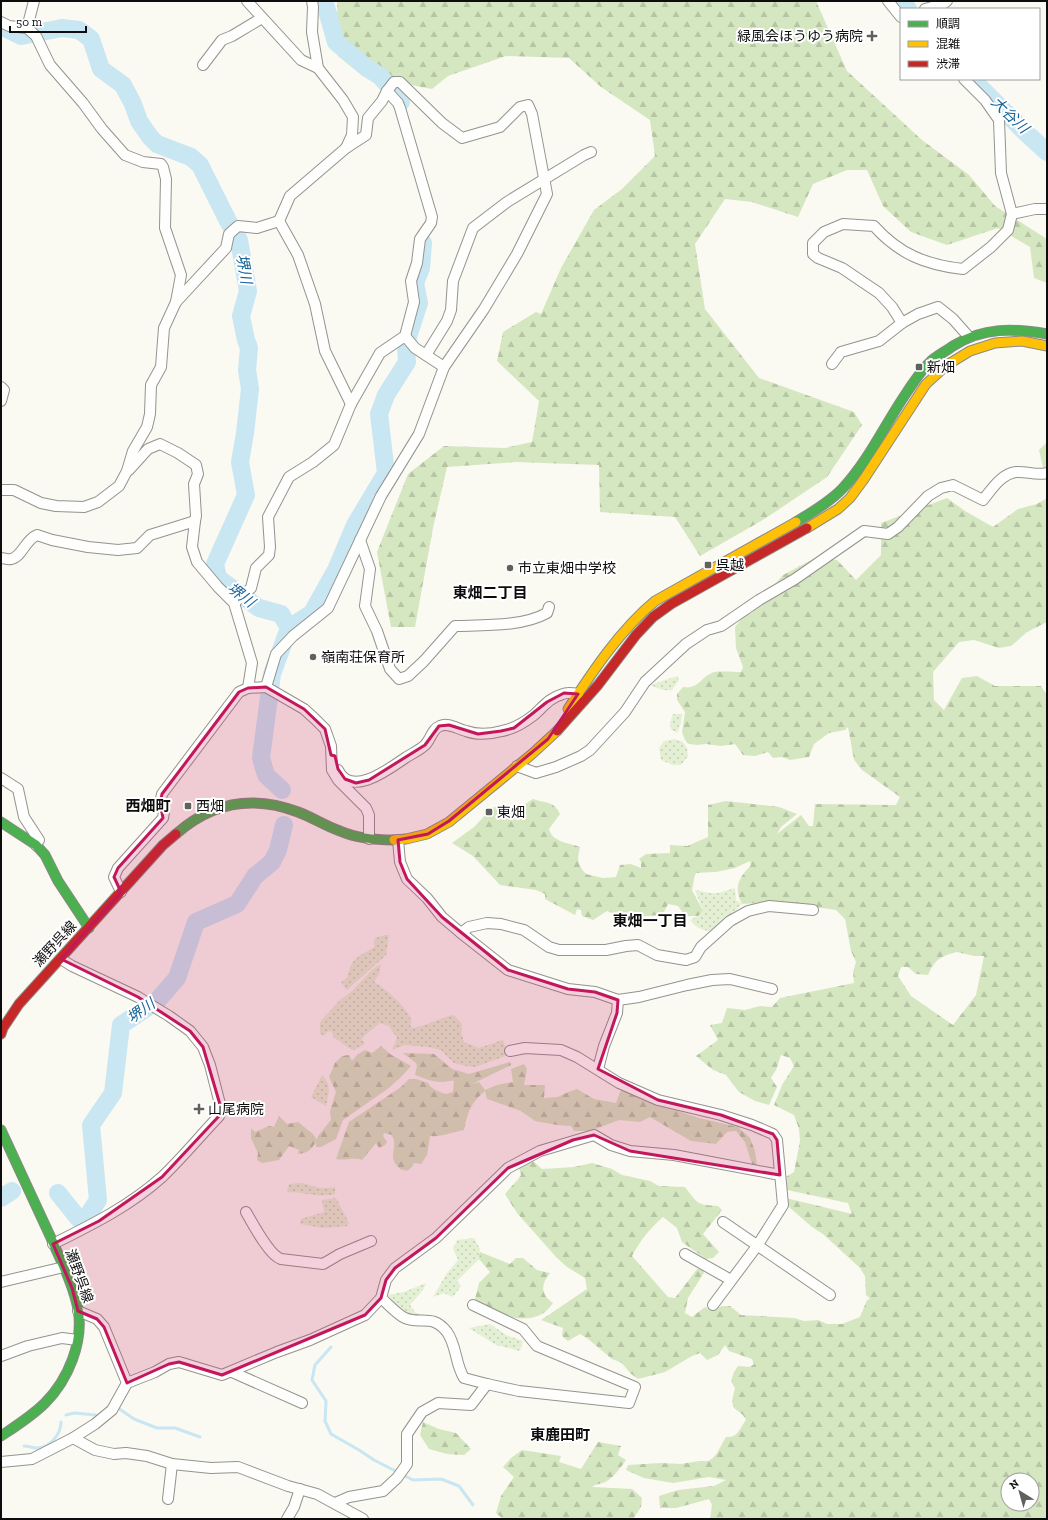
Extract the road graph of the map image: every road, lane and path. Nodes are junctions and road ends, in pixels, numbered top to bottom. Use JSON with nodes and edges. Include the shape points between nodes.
{"nodes":[{"id":1,"x":34,"y":1,"type":"edge"},
{"id":2,"x":247,"y":1,"type":"edge"},
{"id":3,"x":312,"y":1,"type":"edge"},
{"id":4,"x":888,"y":1,"type":"edge"},
{"id":5,"x":947,"y":1,"type":"edge"},
{"id":6,"x":928,"y":8,"type":"edge"},
{"id":7,"x":900,"y":16,"type":"edge"},
{"id":8,"x":262,"y":18,"type":"junction"},
{"id":9,"x":1,"y":22,"type":"edge"},
{"id":10,"x":27,"y":28,"type":"junction"},
{"id":11,"x":203,"y":65,"type":"dead end"},
{"id":12,"x":318,"y":68,"type":"junction"},
{"id":13,"x":965,"y":80,"type":"edge"},
{"id":14,"x":387,"y":91,"type":"junction"},
{"id":15,"x":346,"y":148,"type":"junction"},
{"id":16,"x":591,"y":152,"type":"dead end"},
{"id":17,"x":544,"y":179,"type":"junction"},
{"id":18,"x":1047,"y":209,"type":"edge"},
{"id":19,"x":1012,"y":214,"type":"junction"},
{"id":20,"x":279,"y":221,"type":"junction"},
{"id":21,"x":176,"y":302,"type":"junction"},
{"id":22,"x":902,"y":324,"type":"junction"},
{"id":23,"x":1047,"y":334,"type":"edge"},
{"id":24,"x":405,"y":336,"type":"junction"},
{"id":25,"x":969,"y":337,"type":"junction"},
{"id":26,"x":1047,"y":346,"type":"edge"},
{"id":27,"x":426,"y":355,"type":"junction"},
{"id":28,"x":832,"y":364,"type":"dead end"},
{"id":29,"x":444,"y":367,"type":"junction"},
{"id":30,"x":1,"y":387,"type":"edge"},
{"id":31,"x":1,"y":401,"type":"edge"},
{"id":32,"x":351,"y":404,"type":"junction"},
{"id":33,"x":127,"y":471,"type":"junction"},
{"id":34,"x":1047,"y":473,"type":"edge"},
{"id":35,"x":1,"y":490,"type":"edge"},
{"id":36,"x":195,"y":521,"type":"junction"},
{"id":37,"x":360,"y":540,"type":"junction"},
{"id":38,"x":1,"y":558,"type":"edge"},
{"id":39,"x":234,"y":603,"type":"junction"},
{"id":40,"x":549,"y":607,"type":"dead end"},
{"id":41,"x":266,"y":687,"type":"junction"},
{"id":42,"x":248,"y":688,"type":"junction"},
{"id":43,"x":578,"y":694,"type":"junction"},
{"id":44,"x":548,"y":739,"type":"junction"},
{"id":45,"x":331,"y":755,"type":"junction"},
{"id":46,"x":517,"y":766,"type":"junction"},
{"id":47,"x":1,"y":778,"type":"edge"},
{"id":48,"x":1,"y":822,"type":"edge"},
{"id":49,"x":369,"y":839,"type":"junction"},
{"id":50,"x":398,"y":840,"type":"junction"},
{"id":51,"x":36,"y":845,"type":"junction"},
{"id":52,"x":121,"y":892,"type":"junction"},
{"id":53,"x":813,"y":910,"type":"dead end"},
{"id":54,"x":89,"y":928,"type":"junction"},
{"id":55,"x":461,"y":933,"type":"junction"},
{"id":56,"x":61,"y":958,"type":"junction"},
{"id":57,"x":772,"y":989,"type":"dead end"},
{"id":58,"x":618,"y":1000,"type":"junction"},
{"id":59,"x":1,"y":1034,"type":"edge"},
{"id":60,"x":510,"y":1051,"type":"dead end"},
{"id":61,"x":598,"y":1069,"type":"junction"},
{"id":62,"x":1,"y":1130,"type":"edge"},
{"id":63,"x":780,"y":1175,"type":"junction"},
{"id":64,"x":246,"y":1212,"type":"dead end"},
{"id":65,"x":723,"y":1222,"type":"dead end"},
{"id":66,"x":371,"y":1241,"type":"dead end"},
{"id":67,"x":52,"y":1244,"type":"junction"},
{"id":68,"x":757,"y":1246,"type":"junction"},
{"id":69,"x":685,"y":1254,"type":"dead end"},
{"id":70,"x":64,"y":1267,"type":"junction"},
{"id":71,"x":731,"y":1280,"type":"junction"},
{"id":72,"x":1,"y":1282,"type":"edge"},
{"id":73,"x":830,"y":1295,"type":"dead end"},
{"id":74,"x":382,"y":1298,"type":"junction"},
{"id":75,"x":473,"y":1305,"type":"dead end"},
{"id":76,"x":713,"y":1305,"type":"dead end"},
{"id":77,"x":78,"y":1311,"type":"junction"},
{"id":78,"x":77,"y":1340,"type":"junction"},
{"id":79,"x":1,"y":1356,"type":"edge"},
{"id":80,"x":232,"y":1372,"type":"junction"},
{"id":81,"x":127,"y":1383,"type":"junction"},
{"id":82,"x":486,"y":1384,"type":"junction"},
{"id":83,"x":302,"y":1403,"type":"dead end"},
{"id":84,"x":1,"y":1436,"type":"edge"},
{"id":85,"x":73,"y":1438,"type":"junction"},
{"id":86,"x":1,"y":1462,"type":"edge"},
{"id":87,"x":172,"y":1464,"type":"junction"},
{"id":88,"x":300,"y":1489,"type":"junction"},
{"id":89,"x":168,"y":1499,"type":"dead end"},
{"id":90,"x":335,"y":1503,"type":"junction"},
{"id":91,"x":287,"y":1519,"type":"edge"},
{"id":92,"x":363,"y":1519,"type":"edge"}],
"edges":[{"from":1,"to":10,"type":"street"},
{"from":2,"to":8,"type":"street"},
{"from":3,"to":12,"type":"street","via":[[312,32]]},
{"from":4,"to":7,"type":"street"},
{"from":5,"to":6,"type":"street"},
{"from":8,"to":11,"type":"street","via":[[222,40]]},
{"from":8,"to":12,"type":"street","via":[[301,60]]},
{"from":9,"to":10,"type":"street","via":[[9,26]]},
{"from":10,"to":21,"type":"street","via":[[36,36],[50,65],[125,155],[143,162],[161,164],[163,167],[166,179],[165,228],[181,275]]},
{"from":12,"to":15,"type":"street","via":[[353,117],[352,136]]},
{"from":13,"to":19,"type":"street","via":[[985,100],[999,120],[1002,173]]},
{"from":14,"to":15,"type":"street","via":[[368,118],[366,135]]},
{"from":14,"to":17,"type":"street","via":[[394,82],[400,82],[442,123],[462,138],[500,127],[520,107],[528,105],[532,114]]},
{"from":14,"to":24,"type":"street","via":[[400,108],[432,217],[420,239],[416,269],[411,281],[414,302]]},
{"from":15,"to":20,"type":"street","via":[[290,196]]},
{"from":16,"to":17,"type":"street"},
{"from":17,"to":27,"type":"street","via":[[507,202],[473,228],[453,281],[451,310],[447,321]]},
{"from":17,"to":29,"type":"street","via":[[547,194],[517,254],[484,309]]},
{"from":18,"to":19,"type":"street"},
{"from":19,"to":22,"type":"street","via":[[1008,230],[963,269],[919,260],[887,241],[874,226],[843,224],[824,232],[813,242],[813,254],[842,268],[879,293],[892,307]]},
{"from":20,"to":21,"type":"street","via":[[257,228],[238,226],[229,234],[226,248]]},
{"from":20,"to":32,"type":"street","via":[[298,255],[315,304],[325,351]]},
{"from":21,"to":33,"type":"street","via":[[164,328],[161,367],[152,385],[147,427],[133,451]]},
{"from":22,"to":25,"type":"street","via":[[918,314],[938,307]]},
{"from":22,"to":28,"type":"street","via":[[879,341],[841,352]]},
{"from":23,"to":25,"type":"street","via":[[1008,328]]},
{"from":24,"to":27,"type":"street","via":[[415,348]]},
{"from":24,"to":32,"type":"street","via":[[380,353]]},
{"from":25,"to":43,"type":"street","via":[[936,356],[923,370],[842,488],[804,517],[655,601],[630,624]]},
{"from":26,"to":44,"type":"street","via":[[1023,341],[999,342],[975,348],[954,358],[926,384],[850,498],[820,521],[671,604],[653,617],[591,694]]},
{"from":27,"to":29,"type":"street"},
{"from":29,"to":37,"type":"street","via":[[419,434],[381,496]]},
{"from":30,"to":31,"type":"street","via":[[4,390]]},
{"from":32,"to":39,"type":"street","via":[[334,445],[289,477],[268,517],[269,555],[256,568],[251,588]]},
{"from":33,"to":35,"type":"street","via":[[119,486],[98,502],[84,507],[41,503],[14,490]]},
{"from":33,"to":36,"type":"street","via":[[148,449],[160,444],[196,465],[198,474],[194,484]]},
{"from":34,"to":46,"type":"street","via":[[1009,474],[1001,479],[983,500],[953,485],[941,488],[928,496],[888,534],[864,531],[721,626],[707,630],[686,644],[645,682],[625,712],[590,750],[581,756],[536,773]]},
{"from":36,"to":38,"type":"street","via":[[150,535],[137,548],[118,550],[88,547],[37,535],[30,538],[17,556],[9,560]]},
{"from":36,"to":39,"type":"street","via":[[192,547],[197,562]]},
{"from":37,"to":40,"type":"street","via":[[370,569],[365,606],[390,669],[399,679],[408,676],[421,664],[455,626],[504,624],[537,619],[547,613]]},
{"from":37,"to":41,"type":"street","via":[[328,608],[293,636],[276,654]]},
{"from":39,"to":42,"type":"street","via":[[252,663]]},
{"from":41,"to":42,"type":"street"},
{"from":41,"to":45,"type":"street","via":[[316,719],[325,729],[331,746]]},
{"from":42,"to":52,"type":"street","via":[[239,692],[162,794],[160,803],[164,812],[163,818],[118,868],[114,877]]},
{"from":43,"to":44,"type":"street"},
{"from":43,"to":45,"type":"street","via":[[564,693],[547,702],[534,715],[514,728],[501,732],[478,734],[466,732],[449,724],[440,726],[433,732],[426,745],[369,780],[356,782],[345,779],[338,769],[335,756]]},
{"from":44,"to":46,"type":"street"},
{"from":45,"to":49,"type":"street","via":[[332,770],[338,780],[366,808],[369,815]]},
{"from":46,"to":50,"type":"street","via":[[450,821],[428,834]]},
{"from":47,"to":51,"type":"street","via":[[18,789],[24,817],[39,840]]},
{"from":48,"to":51,"type":"street","name":"瀬野呉線"},
{"from":49,"to":50,"type":"street"},
{"from":49,"to":52,"type":"street","via":[[341,831],[277,805],[256,802],[235,804],[212,809],[177,831]]},
{"from":50,"to":55,"type":"street","via":[[400,862],[407,879],[442,917]]},
{"from":51,"to":54,"type":"street","name":"瀬野呉線","via":[[45,855],[58,882]]},
{"from":52,"to":54,"type":"street"},
{"from":53,"to":55,"type":"street","via":[[769,906],[748,911],[730,921],[701,947],[695,957],[686,960],[657,955],[638,945],[606,950],[560,950],[549,947],[524,930],[501,924],[487,923],[469,927]]},
{"from":54,"to":56,"type":"street","name":"瀬野呉線"},
{"from":55,"to":58,"type":"street","via":[[508,970],[565,988],[595,992]]},
{"from":56,"to":59,"type":"street","name":"瀬野呉線","via":[[19,1004]]},
{"from":56,"to":67,"type":"street","via":[[72,966],[138,997],[190,1031],[203,1047],[221,1108],[219,1116],[162,1177],[98,1221]]},
{"from":57,"to":58,"type":"street","via":[[730,979],[712,980]]},
{"from":58,"to":61,"type":"street","via":[[617,1013]]},
{"from":60,"to":61,"type":"street","via":[[525,1048],[561,1050]]},
{"from":61,"to":63,"type":"street","via":[[620,1083],[658,1100],[752,1124],[773,1134],[777,1140]]},
{"from":62,"to":67,"type":"street","name":"瀬野呉線"},
{"from":63,"to":68,"type":"street","via":[[783,1205]]},
{"from":63,"to":74,"type":"street","via":[[674,1155],[630,1151],[611,1145],[594,1135],[573,1140],[540,1151],[508,1168],[436,1238],[395,1268],[386,1280]]},
{"from":64,"to":66,"type":"street","via":[[264,1242],[280,1259],[322,1264]]},
{"from":65,"to":68,"type":"street"},
{"from":67,"to":70,"type":"street","name":"瀬野呉線"},
{"from":68,"to":71,"type":"street"},
{"from":68,"to":73,"type":"street"},
{"from":69,"to":71,"type":"street"},
{"from":70,"to":72,"type":"street"},
{"from":70,"to":77,"type":"street","name":"瀬野呉線"},
{"from":71,"to":76,"type":"street"},
{"from":74,"to":80,"type":"street","via":[[365,1315]]},
{"from":74,"to":82,"type":"street","via":[[404,1318],[437,1323],[453,1343],[460,1372],[464,1378]]},
{"from":75,"to":82,"type":"street","via":[[523,1329],[537,1346],[635,1387],[628,1403],[519,1391]]},
{"from":77,"to":78,"type":"street","name":"瀬野呉線"},
{"from":77,"to":81,"type":"street","via":[[97,1319],[104,1327]]},
{"from":78,"to":79,"type":"street","via":[[62,1338]]},
{"from":78,"to":84,"type":"street","name":"瀬野呉線","via":[[63,1379],[50,1398]]},
{"from":80,"to":81,"type":"street","via":[[222,1375],[179,1362]]},
{"from":80,"to":83,"type":"street"},
{"from":81,"to":85,"type":"street","via":[[112,1410]]},
{"from":82,"to":90,"type":"street","via":[[471,1405],[438,1403],[422,1412],[406,1434],[407,1464],[383,1491],[349,1497]]},
{"from":85,"to":86,"type":"street","via":[[32,1459]]},
{"from":85,"to":87,"type":"street","via":[[94,1450],[147,1456]]},
{"from":87,"to":88,"type":"street","via":[[211,1468],[238,1467]]},
{"from":87,"to":89,"type":"street"},
{"from":88,"to":90,"type":"street"},
{"from":88,"to":91,"type":"street"},
{"from":90,"to":92,"type":"street"}]}
